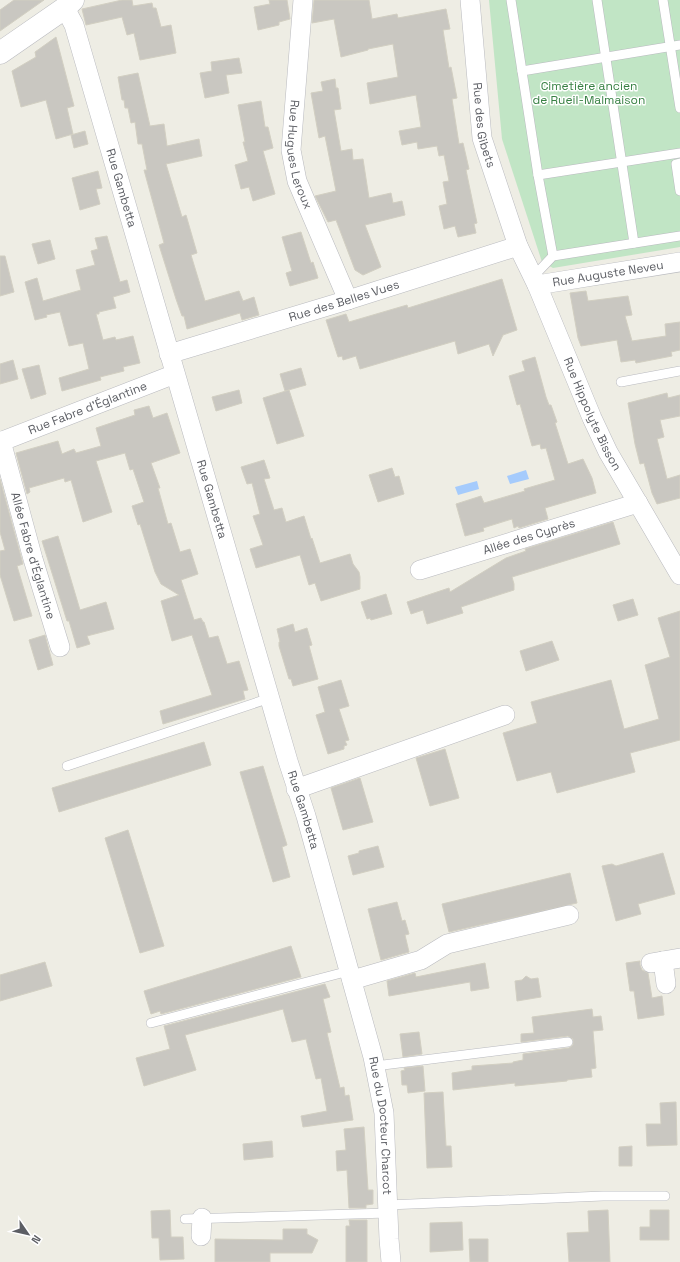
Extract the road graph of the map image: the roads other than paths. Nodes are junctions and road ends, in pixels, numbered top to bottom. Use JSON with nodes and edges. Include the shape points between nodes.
{"nodes":[{"id":1,"x":304,"y":0,"type":"edge"},
{"id":2,"x":470,"y":0,"type":"edge"},
{"id":3,"x":511,"y":0,"type":"edge"},
{"id":4,"x":597,"y":0,"type":"edge"},
{"id":5,"x":663,"y":0,"type":"edge"},
{"id":6,"x":69,"y":4,"type":"edge"},
{"id":7,"x":676,"y":46,"type":"edge"},
{"id":8,"x":0,"y":53,"type":"edge"},
{"id":9,"x":606,"y":57,"type":"junction"},
{"id":10,"x":522,"y":71,"type":"junction"},
{"id":11,"x":680,"y":108,"type":"edge"},
{"id":12,"x":680,"y":153,"type":"edge"},
{"id":13,"x":622,"y":162,"type":"junction"},
{"id":14,"x":680,"y":163,"type":"edge"},
{"id":15,"x":538,"y":175,"type":"junction"},
{"id":16,"x":680,"y":191,"type":"edge"},
{"id":17,"x":680,"y":236,"type":"edge"},
{"id":18,"x":634,"y":243,"type":"junction"},
{"id":19,"x":518,"y":246,"type":"junction"},
{"id":20,"x":553,"y":256,"type":"junction"},
{"id":21,"x":680,"y":262,"type":"edge"},
{"id":22,"x":535,"y":281,"type":"junction"},
{"id":23,"x":348,"y":300,"type":"junction"},
{"id":24,"x":169,"y":354,"type":"junction"},
{"id":25,"x":680,"y":371,"type":"edge"},
{"id":26,"x":175,"y":374,"type":"junction"},
{"id":27,"x":621,"y":382,"type":"dead end"},
{"id":28,"x":0,"y":441,"type":"edge"},
{"id":29,"x":638,"y":503,"type":"junction"},
{"id":30,"x":420,"y":570,"type":"dead end"},
{"id":31,"x":680,"y":575,"type":"edge"},
{"id":32,"x":60,"y":647,"type":"dead end"},
{"id":33,"x":270,"y":698,"type":"junction"},
{"id":34,"x":505,"y":715,"type":"dead end"},
{"id":35,"x":67,"y":766,"type":"dead end"},
{"id":36,"x":296,"y":789,"type":"junction"},
{"id":37,"x":569,"y":915,"type":"dead end"},
{"id":38,"x":665,"y":960,"type":"edge"},
{"id":39,"x":352,"y":981,"type":"junction"},
{"id":40,"x":666,"y":984,"type":"dead end"},
{"id":41,"x":152,"y":1023,"type":"dead end"},
{"id":42,"x":568,"y":1042,"type":"dead end"},
{"id":43,"x":374,"y":1066,"type":"junction"},
{"id":44,"x":665,"y":1196,"type":"dead end"},
{"id":45,"x":388,"y":1209,"type":"junction"},
{"id":46,"x":196,"y":1224,"type":"dead end"},
{"id":47,"x":391,"y":1262,"type":"edge"}],
"edges":[{"from":1,"to":23,"type":"street","name":"Rue Hugues Leroux","via":[[291,150],[297,181]]},
{"from":2,"to":19,"type":"street","name":"Rue des Gibets","via":[[482,138]]},
{"from":3,"to":10,"type":"lane"},
{"from":4,"to":9,"type":"lane"},
{"from":5,"to":7,"type":"lane"},
{"from":6,"to":8,"type":"street"},
{"from":6,"to":24,"type":"street","name":"Rue Gambetta"},
{"from":7,"to":9,"type":"lane"},
{"from":7,"to":11,"type":"lane"},
{"from":9,"to":10,"type":"lane"},
{"from":9,"to":13,"type":"lane"},
{"from":10,"to":15,"type":"lane"},
{"from":12,"to":13,"type":"lane"},
{"from":13,"to":15,"type":"lane"},
{"from":13,"to":18,"type":"lane"},
{"from":14,"to":16,"type":"lane","via":[[676,164]]},
{"from":15,"to":20,"type":"lane"},
{"from":17,"to":18,"type":"lane"},
{"from":18,"to":20,"type":"lane"},
{"from":19,"to":22,"type":"street","name":"Rue Hippolyte Bisson"},
{"from":19,"to":23,"type":"street","name":"Rue des Belles Vues"},
{"from":20,"to":22,"type":"lane"},
{"from":21,"to":22,"type":"street","name":"Rue Auguste Neveu"},
{"from":22,"to":29,"type":"street","name":"Rue Hippolyte Bisson","via":[[595,424]]},
{"from":23,"to":24,"type":"street","name":"Rue des Belles Vues"},
{"from":24,"to":26,"type":"street","name":"Rue Gambetta"},
{"from":25,"to":27,"type":"lane"},
{"from":26,"to":28,"type":"street","name":"Rue Fabre d'Églantine"},
{"from":26,"to":33,"type":"street","name":"Rue Gambetta"},
{"from":28,"to":32,"type":"street","name":"Allée Fabre d'Églantine"},
{"from":29,"to":30,"type":"street","name":"Allée des Cyprès"},
{"from":29,"to":31,"type":"street","name":"Rue Hippolyte Bisson"},
{"from":33,"to":35,"type":"lane"},
{"from":33,"to":36,"type":"street","name":"Rue Gambetta"},
{"from":34,"to":36,"type":"street"},
{"from":36,"to":39,"type":"street","name":"Rue Gambetta","via":[[306,816]]},
{"from":37,"to":39,"type":"street","via":[[447,944],[421,960]]},
{"from":38,"to":40,"type":"street"},
{"from":39,"to":41,"type":"lane"},
{"from":39,"to":43,"type":"street","name":"Rue du Docteur Charcot"},
{"from":42,"to":43,"type":"lane"},
{"from":43,"to":45,"type":"street","name":"Rue du Docteur Charcot","via":[[384,1113]]},
{"from":44,"to":45,"type":"lane","via":[[603,1196]]},
{"from":45,"to":46,"type":"lane"},
{"from":45,"to":47,"type":"street","name":"Rue du Docteur Charcot"}]}
